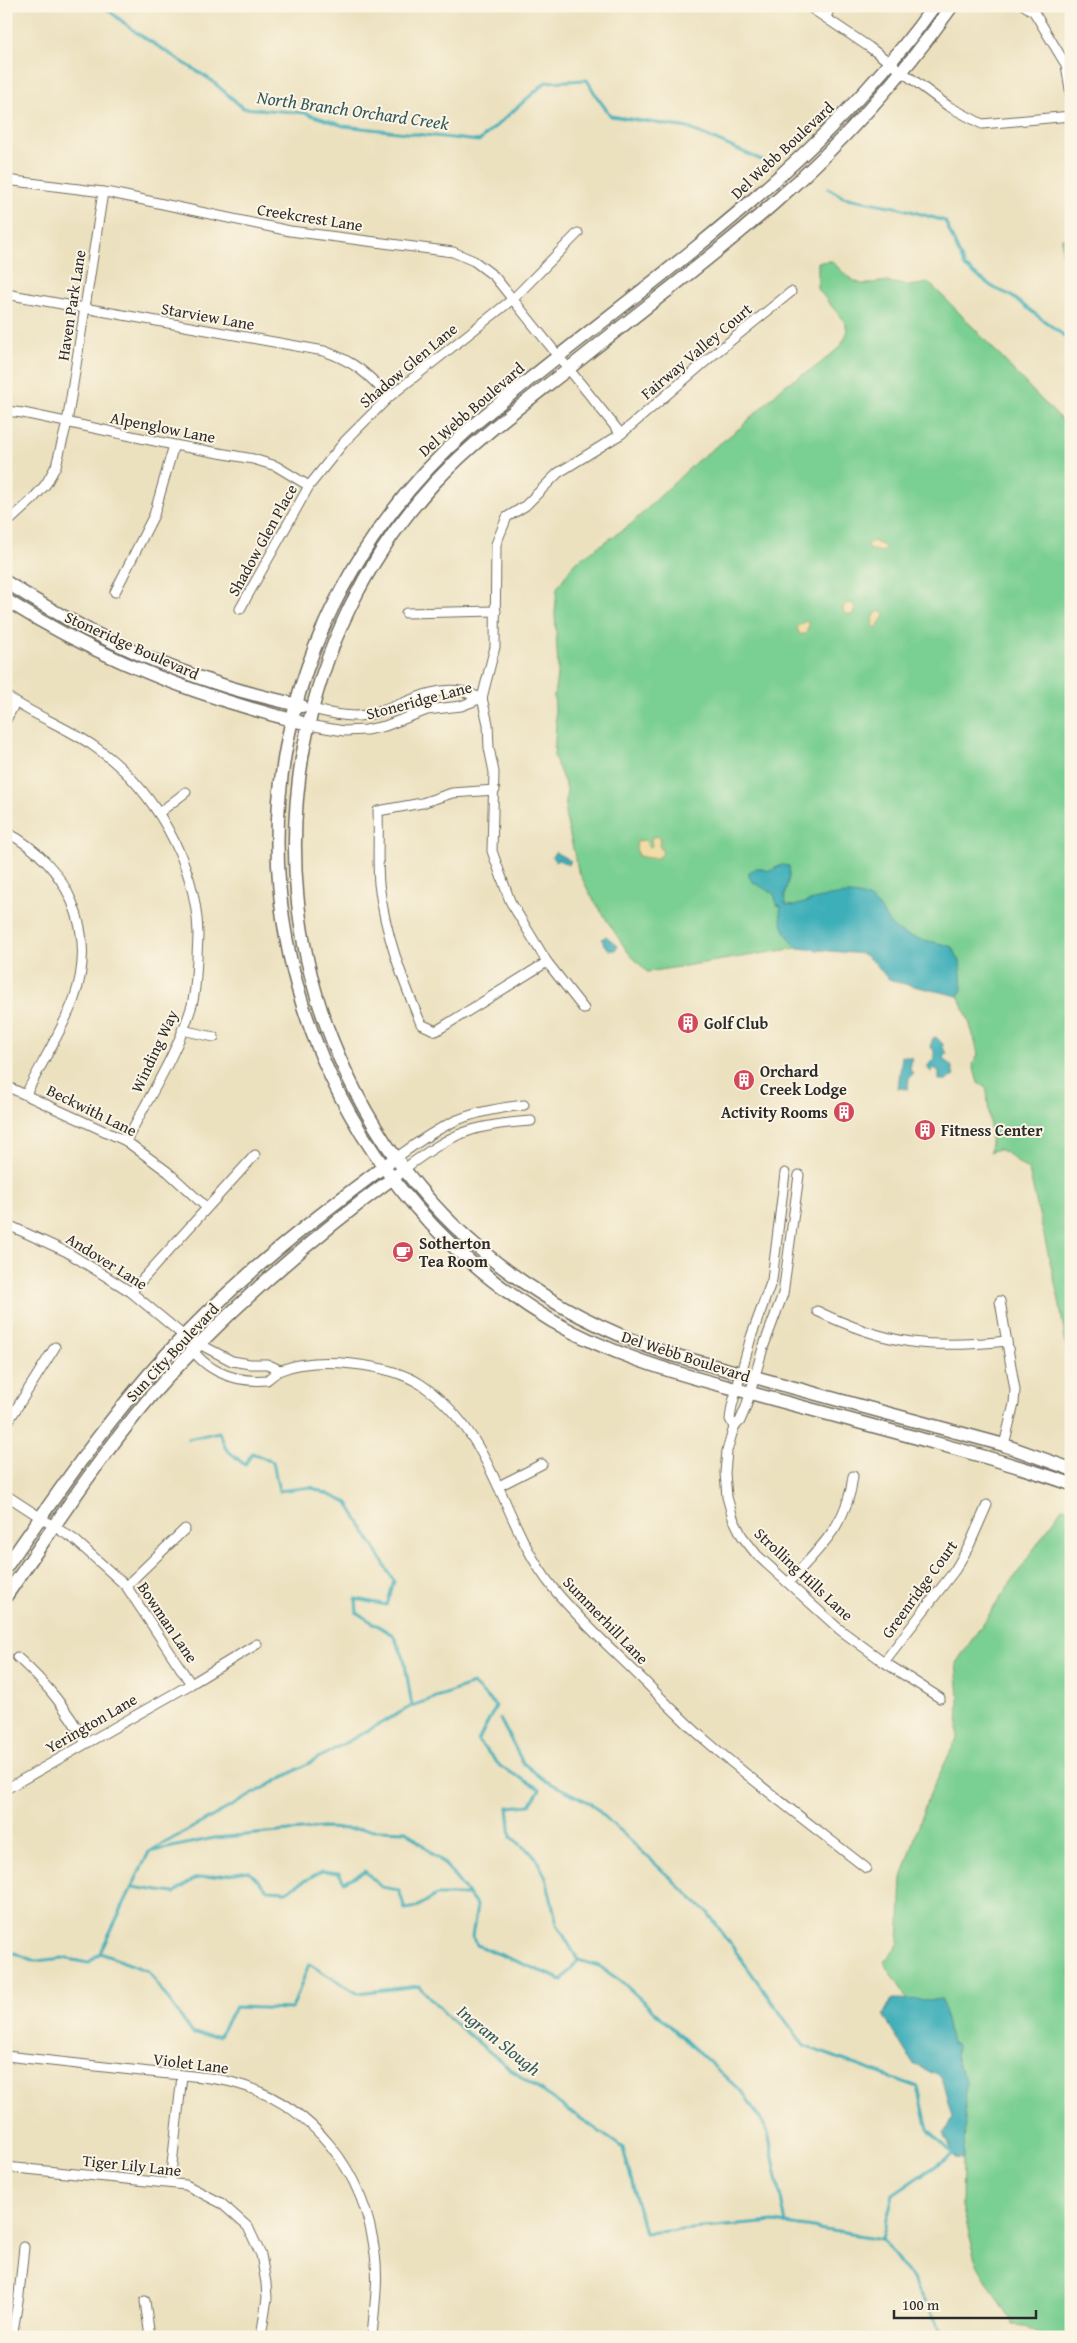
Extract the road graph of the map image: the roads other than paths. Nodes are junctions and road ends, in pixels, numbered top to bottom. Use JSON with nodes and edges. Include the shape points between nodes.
{"nodes":[{"id":1,"x":808,"y":6,"type":"edge"},
{"id":2,"x":832,"y":6,"type":"edge"},
{"id":3,"x":934,"y":6,"type":"edge"},
{"id":4,"x":952,"y":6,"type":"edge"},
{"id":5,"x":1025,"y":6,"type":"edge"},
{"id":6,"x":825,"y":17,"type":"junction"},
{"id":7,"x":896,"y":68,"type":"junction"},
{"id":8,"x":1071,"y":95,"type":"edge"},
{"id":9,"x":1071,"y":116,"type":"edge"},
{"id":10,"x":6,"y":180,"type":"edge"},
{"id":11,"x":103,"y":192,"type":"junction"},
{"id":12,"x":578,"y":233,"type":"dead end"},
{"id":13,"x":791,"y":292,"type":"dead end"},
{"id":14,"x":6,"y":294,"type":"edge"},
{"id":15,"x":514,"y":298,"type":"junction"},
{"id":16,"x":86,"y":308,"type":"junction"},
{"id":17,"x":564,"y":362,"type":"junction"},
{"id":18,"x":390,"y":397,"type":"junction"},
{"id":19,"x":6,"y":411,"type":"edge"},
{"id":20,"x":67,"y":423,"type":"junction"},
{"id":21,"x":621,"y":434,"type":"junction"},
{"id":22,"x":174,"y":445,"type":"junction"},
{"id":23,"x":310,"y":486,"type":"junction"},
{"id":24,"x":6,"y":524,"type":"edge"},
{"id":25,"x":6,"y":582,"type":"edge"},
{"id":26,"x":115,"y":592,"type":"dead end"},
{"id":27,"x":6,"y":600,"type":"edge"},
{"id":28,"x":240,"y":609,"type":"dead end"},
{"id":29,"x":496,"y":611,"type":"junction"},
{"id":30,"x":406,"y":613,"type":"dead end"},
{"id":31,"x":6,"y":696,"type":"edge"},
{"id":32,"x":482,"y":698,"type":"junction"},
{"id":33,"x":15,"y":702,"type":"junction"},
{"id":34,"x":296,"y":705,"type":"junction"},
{"id":35,"x":312,"y":709,"type":"junction"},
{"id":36,"x":6,"y":720,"type":"edge"},
{"id":37,"x":292,"y":720,"type":"junction"},
{"id":38,"x":308,"y":724,"type":"junction"},
{"id":39,"x":495,"y":790,"type":"junction"},
{"id":40,"x":186,"y":792,"type":"dead end"},
{"id":41,"x":160,"y":812,"type":"junction"},
{"id":42,"x":6,"y":832,"type":"edge"},
{"id":43,"x":547,"y":962,"type":"junction"},
{"id":44,"x":584,"y":1009,"type":"dead end"},
{"id":45,"x":182,"y":1030,"type":"junction"},
{"id":46,"x":214,"y":1037,"type":"dead end"},
{"id":47,"x":6,"y":1086,"type":"edge"},
{"id":48,"x":26,"y":1094,"type":"junction"},
{"id":49,"x":524,"y":1105,"type":"dead end"},
{"id":50,"x":531,"y":1121,"type":"dead end"},
{"id":51,"x":126,"y":1141,"type":"junction"},
{"id":52,"x":255,"y":1155,"type":"dead end"},
{"id":53,"x":396,"y":1158,"type":"junction"},
{"id":54,"x":383,"y":1167,"type":"junction"},
{"id":55,"x":404,"y":1169,"type":"junction"},
{"id":56,"x":785,"y":1173,"type":"dead end"},
{"id":57,"x":799,"y":1175,"type":"dead end"},
{"id":58,"x":392,"y":1178,"type":"junction"},
{"id":59,"x":206,"y":1207,"type":"junction"},
{"id":60,"x":6,"y":1224,"type":"edge"},
{"id":61,"x":131,"y":1292,"type":"junction"},
{"id":62,"x":1000,"y":1301,"type":"dead end"},
{"id":63,"x":817,"y":1311,"type":"dead end"},
{"id":64,"x":184,"y":1336,"type":"junction"},
{"id":65,"x":1007,"y":1341,"type":"junction"},
{"id":66,"x":55,"y":1347,"type":"dead end"},
{"id":67,"x":196,"y":1348,"type":"junction"},
{"id":68,"x":280,"y":1370,"type":"junction"},
{"id":69,"x":740,"y":1375,"type":"junction"},
{"id":70,"x":755,"y":1378,"type":"junction"},
{"id":71,"x":736,"y":1390,"type":"junction"},
{"id":72,"x":750,"y":1394,"type":"junction"},
{"id":73,"x":6,"y":1424,"type":"edge"},
{"id":74,"x":734,"y":1427,"type":"junction"},
{"id":75,"x":1004,"y":1445,"type":"junction"},
{"id":76,"x":542,"y":1464,"type":"dead end"},
{"id":77,"x":1071,"y":1468,"type":"edge"},
{"id":78,"x":853,"y":1476,"type":"dead end"},
{"id":79,"x":1071,"y":1484,"type":"edge"},
{"id":80,"x":499,"y":1486,"type":"junction"},
{"id":81,"x":6,"y":1495,"type":"edge"},
{"id":82,"x":987,"y":1505,"type":"dead end"},
{"id":83,"x":48,"y":1521,"type":"junction"},
{"id":84,"x":185,"y":1529,"type":"dead end"},
{"id":85,"x":6,"y":1568,"type":"edge"},
{"id":86,"x":788,"y":1583,"type":"junction"},
{"id":87,"x":126,"y":1586,"type":"junction"},
{"id":88,"x":6,"y":1596,"type":"edge"},
{"id":89,"x":258,"y":1644,"type":"dead end"},
{"id":90,"x":17,"y":1657,"type":"dead end"},
{"id":91,"x":884,"y":1662,"type":"junction"},
{"id":92,"x":191,"y":1684,"type":"junction"},
{"id":93,"x":940,"y":1698,"type":"dead end"},
{"id":94,"x":86,"y":1743,"type":"junction"},
{"id":95,"x":6,"y":1789,"type":"edge"},
{"id":96,"x":866,"y":1868,"type":"dead end"},
{"id":97,"x":6,"y":2056,"type":"edge"},
{"id":98,"x":182,"y":2076,"type":"junction"},
{"id":99,"x":6,"y":2167,"type":"edge"},
{"id":100,"x":170,"y":2182,"type":"junction"},
{"id":101,"x":24,"y":2247,"type":"dead end"},
{"id":102,"x":145,"y":2301,"type":"dead end"},
{"id":103,"x":12,"y":2337,"type":"edge"},
{"id":104,"x":150,"y":2337,"type":"edge"},
{"id":105,"x":261,"y":2337,"type":"edge"},
{"id":106,"x":372,"y":2337,"type":"edge"}],
"edges":[{"from":1,"to":6,"type":"street"},
{"from":2,"to":6,"type":"street"},
{"from":3,"to":7,"type":"street","name":"Del Webb Boulevard"},
{"from":4,"to":7,"type":"street","name":"Del Webb Boulevard"},
{"from":5,"to":8,"type":"street","via":[[1034,12],[1066,65]]},
{"from":6,"to":7,"type":"street"},
{"from":7,"to":9,"type":"street","via":[[948,106],[982,124]]},
{"from":7,"to":17,"type":"street","name":"Del Webb Boulevard","via":[[839,142],[772,205]]},
{"from":10,"to":11,"type":"street","name":"Creekcrest Lane"},
{"from":11,"to":15,"type":"street","name":"Creekcrest Lane","via":[[290,231],[453,252],[474,261],[494,276]]},
{"from":11,"to":16,"type":"street","name":"Haven Park Lane"},
{"from":12,"to":15,"type":"street","name":"Shadow Glen Lane"},
{"from":13,"to":21,"type":"street","name":"Fairway Valley Court"},
{"from":14,"to":16,"type":"street","name":"Starview Lane"},
{"from":15,"to":17,"type":"street","name":"Creekcrest Lane"},
{"from":15,"to":18,"type":"street","name":"Shadow Glen Lane"},
{"from":16,"to":18,"type":"street","name":"Starview Lane","via":[[324,351],[360,367]]},
{"from":16,"to":20,"type":"street","name":"Haven Park Lane"},
{"from":17,"to":21,"type":"street","name":"Creekcrest Lane"},
{"from":17,"to":34,"type":"street","name":"Del Webb Boulevard","via":[[491,410],[443,452],[409,488],[381,525],[332,608]]},
{"from":17,"to":35,"type":"street","name":"Del Webb Boulevard","via":[[475,442],[434,484],[394,533],[346,615],[324,667]]},
{"from":18,"to":23,"type":"street","name":"Shadow Glen Lane","via":[[345,441]]},
{"from":19,"to":20,"type":"street","name":"Alpenglow Lane"},
{"from":20,"to":22,"type":"street","name":"Alpenglow Lane"},
{"from":20,"to":24,"type":"street","name":"Haven Park Lane","via":[[56,466],[46,484]]},
{"from":21,"to":29,"type":"street","name":"Fairway Valley Court","via":[[558,473],[525,506],[507,517],[496,544]]},
{"from":22,"to":23,"type":"street","name":"Alpenglow Lane","via":[[253,459],[276,466]]},
{"from":22,"to":26,"type":"street","via":[[154,515]]},
{"from":23,"to":28,"type":"street","name":"Shadow Glen Place"},
{"from":25,"to":34,"type":"street","name":"Stoneridge Boulevard","via":[[68,620],[144,657],[226,686]]},
{"from":27,"to":37,"type":"street","name":"Stoneridge Boulevard","via":[[92,648],[140,670],[214,698]]},
{"from":29,"to":30,"type":"street"},
{"from":29,"to":32,"type":"street","name":"Fairway Valley Court","via":[[495,647]]},
{"from":31,"to":33,"type":"street","name":"Winding Way"},
{"from":32,"to":35,"type":"street","name":"Stoneridge Lane","via":[[460,691],[445,692],[364,715]]},
{"from":32,"to":38,"type":"street","name":"Stoneridge Lane","via":[[461,706],[427,710],[366,730],[344,731]]},
{"from":32,"to":39,"type":"street"},
{"from":33,"to":36,"type":"street"},
{"from":33,"to":41,"type":"street","name":"Winding Way","via":[[95,746],[130,776]]},
{"from":34,"to":35,"type":"street","name":"Stoneridge Boulevard"},
{"from":34,"to":37,"type":"street","name":"Del Webb Boulevard"},
{"from":35,"to":38,"type":"street","name":"Del Webb Boulevard"},
{"from":37,"to":38,"type":"street","name":"Stoneridge Boulevard"},
{"from":37,"to":54,"type":"street","name":"Del Webb Boulevard","via":[[282,780],[279,840],[282,900],[291,960],[305,1012],[325,1065],[352,1118]]},
{"from":38,"to":53,"type":"street","name":"Del Webb Boulevard","via":[[298,782],[294,838],[297,896],[306,955],[339,1059],[356,1094]]},
{"from":39,"to":43,"type":"street","via":[[492,851],[510,901]]},
{"from":39,"to":43,"type":"street","via":[[452,793],[422,803],[378,811],[379,883],[398,967],[421,1024],[436,1031]]},
{"from":40,"to":41,"type":"street"},
{"from":41,"to":45,"type":"street","name":"Winding Way","via":[[185,869],[198,933],[192,1004]]},
{"from":42,"to":48,"type":"street","via":[[19,838],[43,858],[60,877],[75,905],[81,937],[82,970],[74,1000]]},
{"from":43,"to":44,"type":"street"},
{"from":45,"to":46,"type":"street"},
{"from":45,"to":51,"type":"street","name":"Winding Way"},
{"from":47,"to":48,"type":"street","name":"Beckwith Lane"},
{"from":48,"to":51,"type":"street","name":"Beckwith Lane"},
{"from":49,"to":53,"type":"street","via":[[482,1111],[451,1121]]},
{"from":50,"to":55,"type":"street","via":[[486,1125],[457,1134]]},
{"from":51,"to":59,"type":"street","name":"Beckwith Lane","via":[[168,1172]]},
{"from":52,"to":59,"type":"street"},
{"from":53,"to":54,"type":"street","name":"Sun City Boulevard"},
{"from":53,"to":55,"type":"street","name":"Del Webb Boulevard"},
{"from":54,"to":58,"type":"street","name":"Del Webb Boulevard"},
{"from":54,"to":64,"type":"street","name":"Sun City Boulevard","via":[[257,1266]]},
{"from":55,"to":58,"type":"street","name":"Sun City Boulevard"},
{"from":55,"to":69,"type":"street","name":"Del Webb Boulevard","via":[[461,1233],[536,1293],[632,1342]]},
{"from":56,"to":69,"type":"street","name":"Strolling Hills Lane","via":[[772,1280]]},
{"from":57,"to":70,"type":"street","name":"Strolling Hills Lane","via":[[783,1294],[766,1337]]},
{"from":58,"to":67,"type":"street","name":"Sun City Boulevard","via":[[267,1278]]},
{"from":58,"to":71,"type":"street","name":"Del Webb Boulevard","via":[[411,1204],[451,1245],[503,1288],[551,1320],[625,1356]]},
{"from":59,"to":61,"type":"street"},
{"from":60,"to":61,"type":"street","name":"Andover Lane","via":[[67,1252]]},
{"from":61,"to":64,"type":"street","name":"Andover Lane"},
{"from":62,"to":65,"type":"street"},
{"from":63,"to":65,"type":"street","via":[[868,1333],[929,1346]]},
{"from":64,"to":67,"type":"street","name":"Summerhill Lane"},
{"from":64,"to":83,"type":"street","name":"Sun City Boulevard","via":[[118,1412]]},
{"from":65,"to":75,"type":"street","via":[[1015,1390]]},
{"from":66,"to":73,"type":"street"},
{"from":67,"to":68,"type":"street","name":"Summerhill Lane","via":[[232,1361],[266,1364]]},
{"from":67,"to":68,"type":"street","name":"Summerhill Lane","via":[[208,1366],[236,1378],[267,1380]]},
{"from":67,"to":83,"type":"street","name":"Sun City Boulevard"},
{"from":68,"to":80,"type":"street","name":"Summerhill Lane","via":[[337,1363],[366,1365],[393,1372],[419,1384],[447,1404],[466,1426]]},
{"from":69,"to":70,"type":"street","name":"Del Webb Boulevard"},
{"from":69,"to":71,"type":"street","name":"Strolling Hills Lane"},
{"from":70,"to":72,"type":"street","name":"Strolling Hills Lane"},
{"from":70,"to":75,"type":"street","name":"Del Webb Boulevard"},
{"from":71,"to":72,"type":"street","name":"Del Webb Boulevard"},
{"from":71,"to":74,"type":"street","name":"Strolling Hills Lane","via":[[730,1419]]},
{"from":72,"to":74,"type":"street","name":"Strolling Hills Lane","via":[[740,1421]]},
{"from":72,"to":79,"type":"street","name":"Del Webb Boulevard","via":[[1000,1461]]},
{"from":74,"to":86,"type":"street","name":"Strolling Hills Lane","via":[[725,1473],[733,1518],[757,1555]]},
{"from":75,"to":77,"type":"street","name":"Del Webb Boulevard"},
{"from":76,"to":80,"type":"street"},
{"from":78,"to":86,"type":"street","via":[[851,1495],[843,1517]]},
{"from":80,"to":96,"type":"street","name":"Summerhill Lane","via":[[532,1557],[553,1588],[581,1619],[708,1743]]},
{"from":81,"to":83,"type":"street","name":"Bowman Lane"},
{"from":82,"to":91,"type":"street","name":"Greenridge Court","via":[[955,1570]]},
{"from":83,"to":85,"type":"street","name":"Sun City Boulevard"},
{"from":83,"to":87,"type":"street","name":"Bowman Lane","via":[[75,1540]]},
{"from":83,"to":88,"type":"street","name":"Sun City Boulevard"},
{"from":84,"to":87,"type":"street"},
{"from":86,"to":91,"type":"street","name":"Strolling Hills Lane","via":[[839,1629]]},
{"from":87,"to":92,"type":"street","name":"Bowman Lane"},
{"from":89,"to":92,"type":"street","name":"Yerington Lane"},
{"from":90,"to":94,"type":"street","via":[[57,1697]]},
{"from":91,"to":93,"type":"street","name":"Strolling Hills Lane"},
{"from":92,"to":94,"type":"street","name":"Yerington Lane"},
{"from":94,"to":95,"type":"street","name":"Yerington Lane"},
{"from":97,"to":98,"type":"street","name":"Violet Lane"},
{"from":98,"to":100,"type":"street"},
{"from":98,"to":106,"type":"street","name":"Violet Lane","via":[[232,2083],[277,2100],[323,2136],[345,2164],[370,2222],[375,2254],[377,2279]]},
{"from":99,"to":100,"type":"street","name":"Tiger Lily Lane"},
{"from":100,"to":105,"type":"street","name":"Tiger Lily Lane","via":[[186,2185],[222,2202],[248,2227],[256,2241],[266,2283]]},
{"from":101,"to":103,"type":"street"},
{"from":102,"to":104,"type":"street"}]}
